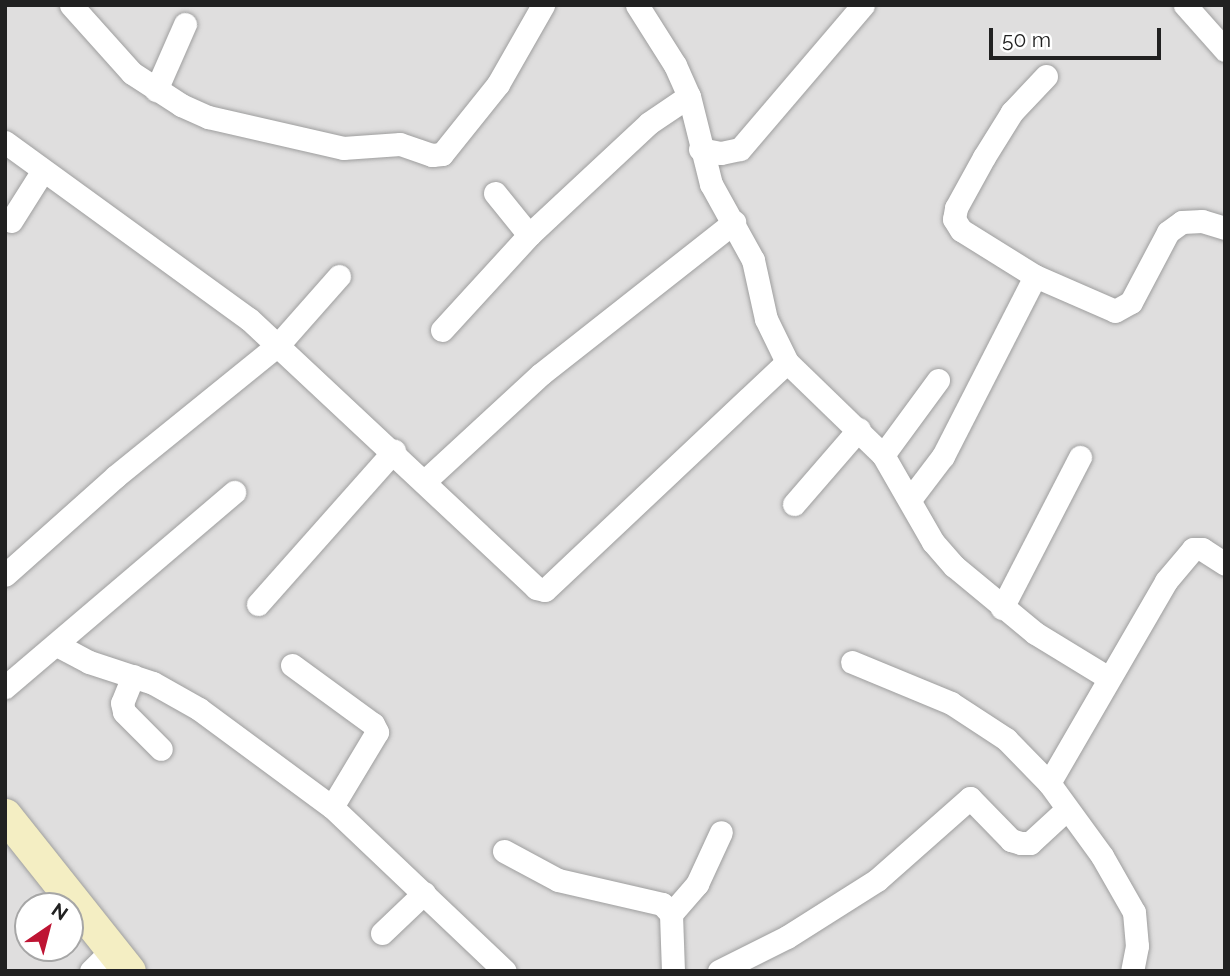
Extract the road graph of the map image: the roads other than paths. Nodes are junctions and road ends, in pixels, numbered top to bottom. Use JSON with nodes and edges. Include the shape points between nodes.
{"nodes":[{"id":1,"x":71,"y":5,"type":"edge"},
{"id":2,"x":543,"y":5,"type":"edge"},
{"id":3,"x":637,"y":5,"type":"edge"},
{"id":4,"x":863,"y":5,"type":"edge"},
{"id":5,"x":1185,"y":5,"type":"edge"},
{"id":6,"x":186,"y":24,"type":"dead end"},
{"id":7,"x":1225,"y":50,"type":"edge"},
{"id":8,"x":1046,"y":76,"type":"dead end"},
{"id":9,"x":156,"y":90,"type":"junction"},
{"id":10,"x":689,"y":96,"type":"junction"},
{"id":11,"x":5,"y":142,"type":"edge"},
{"id":12,"x":701,"y":149,"type":"junction"},
{"id":13,"x":42,"y":172,"type":"junction"},
{"id":14,"x":495,"y":193,"type":"dead end"},
{"id":15,"x":11,"y":221,"type":"dead end"},
{"id":16,"x":734,"y":222,"type":"junction"},
{"id":17,"x":1225,"y":228,"type":"edge"},
{"id":18,"x":529,"y":235,"type":"junction"},
{"id":19,"x":339,"y":276,"type":"dead end"},
{"id":20,"x":1035,"y":276,"type":"junction"},
{"id":21,"x":442,"y":330,"type":"dead end"},
{"id":22,"x":278,"y":345,"type":"junction"},
{"id":23,"x":786,"y":362,"type":"junction"},
{"id":24,"x":939,"y":380,"type":"dead end"},
{"id":25,"x":859,"y":429,"type":"junction"},
{"id":26,"x":394,"y":451,"type":"junction"},
{"id":27,"x":883,"y":456,"type":"junction"},
{"id":28,"x":1080,"y":457,"type":"dead end"},
{"id":29,"x":426,"y":480,"type":"junction"},
{"id":30,"x":234,"y":492,"type":"dead end"},
{"id":31,"x":911,"y":498,"type":"junction"},
{"id":32,"x":793,"y":504,"type":"dead end"},
{"id":33,"x":1225,"y":564,"type":"edge"},
{"id":34,"x":5,"y":575,"type":"edge"},
{"id":35,"x":258,"y":604,"type":"dead end"},
{"id":36,"x":1002,"y":608,"type":"junction"},
{"id":37,"x":57,"y":645,"type":"junction"},
{"id":38,"x":852,"y":662,"type":"dead end"},
{"id":39,"x":292,"y":665,"type":"dead end"},
{"id":40,"x":133,"y":676,"type":"junction"},
{"id":41,"x":1107,"y":677,"type":"junction"},
{"id":42,"x":5,"y":687,"type":"edge"},
{"id":43,"x":161,"y":749,"type":"dead end"},
{"id":44,"x":1049,"y":783,"type":"junction"},
{"id":45,"x":332,"y":807,"type":"junction"},
{"id":46,"x":1068,"y":809,"type":"junction"},
{"id":47,"x":5,"y":815,"type":"edge"},
{"id":48,"x":721,"y":832,"type":"dead end"},
{"id":49,"x":504,"y":851,"type":"dead end"},
{"id":50,"x":424,"y":893,"type":"junction"},
{"id":51,"x":671,"y":914,"type":"junction"},
{"id":52,"x":382,"y":933,"type":"dead end"},
{"id":53,"x":111,"y":964,"type":"edge"},
{"id":54,"x":505,"y":971,"type":"edge"},
{"id":55,"x":673,"y":971,"type":"edge"},
{"id":56,"x":719,"y":971,"type":"edge"},
{"id":57,"x":1132,"y":971,"type":"edge"}],
"edges":[{"from":1,"to":9,"type":"street","via":[[114,55]]},
{"from":2,"to":9,"type":"street","via":[[498,84],[442,154],[400,144],[343,148],[252,130],[199,113]]},
{"from":3,"to":10,"type":"street"},
{"from":4,"to":12,"type":"street","via":[[740,149],[721,153]]},
{"from":5,"to":7,"type":"street"},
{"from":6,"to":9,"type":"street"},
{"from":8,"to":20,"type":"street","via":[[1013,112],[984,157],[954,219],[961,230]]},
{"from":10,"to":12,"type":"street"},
{"from":10,"to":18,"type":"street","via":[[649,123]]},
{"from":11,"to":13,"type":"street"},
{"from":12,"to":16,"type":"street","via":[[711,184]]},
{"from":13,"to":15,"type":"street"},
{"from":13,"to":22,"type":"street","via":[[214,290]]},
{"from":14,"to":18,"type":"street"},
{"from":16,"to":23,"type":"street","via":[[761,282],[775,345]]},
{"from":16,"to":29,"type":"street","via":[[551,366]]},
{"from":17,"to":20,"type":"street","via":[[1202,221],[1182,222],[1168,232],[1126,309],[1103,309]]},
{"from":18,"to":21,"type":"street"},
{"from":19,"to":22,"type":"street"},
{"from":20,"to":31,"type":"street","via":[[943,456]]},
{"from":22,"to":26,"type":"street"},
{"from":22,"to":34,"type":"street","via":[[116,476]]},
{"from":23,"to":25,"type":"street"},
{"from":23,"to":29,"type":"street","via":[[545,590],[526,582]]},
{"from":24,"to":27,"type":"street"},
{"from":25,"to":27,"type":"street"},
{"from":25,"to":32,"type":"street"},
{"from":26,"to":29,"type":"street"},
{"from":26,"to":35,"type":"street"},
{"from":27,"to":31,"type":"street"},
{"from":28,"to":36,"type":"street"},
{"from":30,"to":37,"type":"street"},
{"from":31,"to":36,"type":"street","via":[[933,542]]},
{"from":33,"to":41,"type":"street","via":[[1202,549],[1193,550],[1166,581]]},
{"from":36,"to":41,"type":"street"},
{"from":37,"to":40,"type":"street","via":[[89,662]]},
{"from":37,"to":42,"type":"street"},
{"from":38,"to":44,"type":"street","via":[[951,703],[1006,739]]},
{"from":39,"to":45,"type":"street","via":[[373,724],[377,732]]},
{"from":40,"to":43,"type":"street","via":[[122,703],[124,712]]},
{"from":40,"to":45,"type":"street","via":[[200,709]]},
{"from":41,"to":44,"type":"street"},
{"from":44,"to":46,"type":"street"},
{"from":45,"to":50,"type":"street"},
{"from":46,"to":56,"type":"street","via":[[1030,843],[1021,843],[1011,840],[970,798],[877,880],[787,937]]},
{"from":46,"to":57,"type":"street","via":[[1134,912],[1137,946]]},
{"from":47,"to":53,"type":"street"},
{"from":48,"to":51,"type":"street","via":[[697,884]]},
{"from":49,"to":51,"type":"street","via":[[558,880],[637,896],[662,904]]},
{"from":50,"to":52,"type":"street"},
{"from":50,"to":54,"type":"street"},
{"from":51,"to":55,"type":"street"}]}
